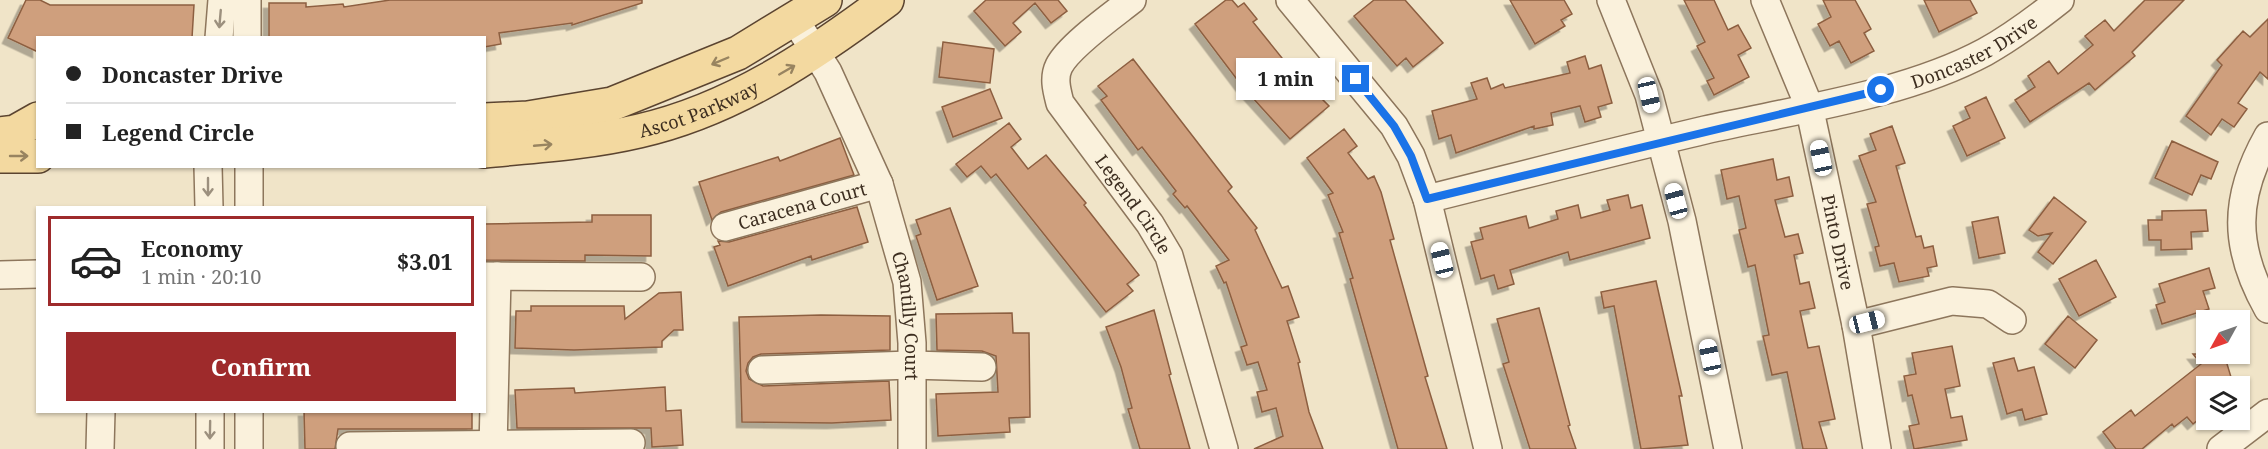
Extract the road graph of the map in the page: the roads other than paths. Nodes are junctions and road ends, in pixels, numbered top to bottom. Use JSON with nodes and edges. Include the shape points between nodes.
{"nodes":[{"id":1,"x":222,"y":0,"type":"edge"},
{"id":2,"x":247,"y":0,"type":"edge"},
{"id":3,"x":825,"y":0,"type":"edge"},
{"id":4,"x":888,"y":0,"type":"edge"},
{"id":5,"x":1132,"y":0,"type":"edge"},
{"id":6,"x":1290,"y":0,"type":"edge"},
{"id":7,"x":1611,"y":0,"type":"edge"},
{"id":8,"x":1765,"y":0,"type":"edge"},
{"id":9,"x":2060,"y":0,"type":"edge"},
{"id":10,"x":2030,"y":10,"type":"edge"},
{"id":11,"x":795,"y":20,"type":"junction"},
{"id":12,"x":219,"y":36,"type":"edge"},
{"id":13,"x":247,"y":36,"type":"edge"},
{"id":14,"x":822,"y":46,"type":"junction"},
{"id":15,"x":1809,"y":106,"type":"junction"},
{"id":16,"x":0,"y":116,"type":"edge"},
{"id":17,"x":36,"y":118,"type":"edge"},
{"id":18,"x":36,"y":119,"type":"edge"},
{"id":19,"x":486,"y":120,"type":"edge"},
{"id":20,"x":0,"y":134,"type":"edge"},
{"id":21,"x":2268,"y":136,"type":"edge"},
{"id":22,"x":1660,"y":142,"type":"junction"},
{"id":23,"x":486,"y":151,"type":"edge"},
{"id":24,"x":0,"y":156,"type":"edge"},
{"id":25,"x":36,"y":156,"type":"edge"},
{"id":26,"x":208,"y":168,"type":"edge"},
{"id":27,"x":249,"y":168,"type":"edge"},
{"id":28,"x":879,"y":184,"type":"junction"},
{"id":29,"x":1427,"y":199,"type":"junction"},
{"id":30,"x":209,"y":206,"type":"edge"},
{"id":31,"x":249,"y":206,"type":"edge"},
{"id":32,"x":725,"y":226,"type":"dead end"},
{"id":33,"x":36,"y":274,"type":"edge"},
{"id":34,"x":0,"y":275,"type":"edge"},
{"id":35,"x":491,"y":276,"type":"edge"},
{"id":36,"x":641,"y":277,"type":"dead end"},
{"id":37,"x":2268,"y":309,"type":"edge"},
{"id":38,"x":2012,"y":320,"type":"dead end"},
{"id":39,"x":1856,"y":325,"type":"junction"},
{"id":40,"x":911,"y":365,"type":"junction"},
{"id":41,"x":982,"y":367,"type":"dead end"},
{"id":42,"x":762,"y":370,"type":"dead end"},
{"id":43,"x":101,"y":413,"type":"edge"},
{"id":44,"x":210,"y":413,"type":"edge"},
{"id":45,"x":249,"y":413,"type":"edge"},
{"id":46,"x":2268,"y":413,"type":"edge"},
{"id":47,"x":631,"y":443,"type":"dead end"},
{"id":48,"x":350,"y":446,"type":"dead end"},
{"id":49,"x":493,"y":447,"type":"edge"},
{"id":50,"x":100,"y":449,"type":"edge"},
{"id":51,"x":210,"y":449,"type":"edge"},
{"id":52,"x":249,"y":449,"type":"edge"},
{"id":53,"x":912,"y":449,"type":"edge"},
{"id":54,"x":1224,"y":449,"type":"edge"},
{"id":55,"x":1488,"y":449,"type":"edge"},
{"id":56,"x":1728,"y":449,"type":"edge"},
{"id":57,"x":1877,"y":449,"type":"edge"},
{"id":58,"x":2221,"y":449,"type":"edge"}],
"edges":[{"from":1,"to":12,"type":"street","one_way":true},
{"from":2,"to":13,"type":"street"},
{"from":3,"to":11,"type":"main road","name":"Ascot Parkway"},
{"from":4,"to":14,"type":"main road","name":"Ascot Parkway"},
{"from":5,"to":54,"type":"street","name":"Legend Circle","via":[[1071,52],[1059,66],[1055,83],[1060,103],[1150,224],[1169,256]]},
{"from":6,"to":29,"type":"street","via":[[1394,126],[1411,156]]},
{"from":7,"to":22,"type":"street","via":[[1649,95]]},
{"from":8,"to":15,"type":"street","name":"Pinto Drive"},
{"from":9,"to":10,"type":"street","name":"Doncaster Drive"},
{"from":10,"to":15,"type":"street","name":"Doncaster Drive","via":[[1984,53],[1846,100]]},
{"from":11,"to":14,"type":"street","name":"Chantilly Court"},
{"from":11,"to":19,"type":"main road","name":"Ascot Parkway","one_way":true,"via":[[738,53],[612,104],[528,118]]},
{"from":23,"to":14,"type":"main road","name":"Ascot Parkway","one_way":true,"via":[[640,131],[722,104],[790,69]]},
{"from":14,"to":28,"type":"street","name":"Chantilly Court","via":[[857,118],[867,164]]},
{"from":15,"to":22,"type":"street","name":"Doncaster Drive"},
{"from":15,"to":39,"type":"street","name":"Pinto Drive"},
{"from":16,"to":17,"type":"main road"},
{"from":18,"to":20,"type":"main road","via":[[15,132]]},
{"from":21,"to":37,"type":"street","via":[[2251,167],[2241,226],[2256,289]]},
{"from":22,"to":29,"type":"street","name":"Doncaster Drive"},
{"from":22,"to":56,"type":"street","via":[[1682,221]]},
{"from":24,"to":25,"type":"main road","one_way":true},
{"from":26,"to":30,"type":"street","one_way":true},
{"from":27,"to":31,"type":"street"},
{"from":28,"to":32,"type":"street","name":"Caracena Court"},
{"from":28,"to":40,"type":"street","name":"Chantilly Court","via":[[907,282]]},
{"from":29,"to":55,"type":"street"},
{"from":33,"to":34,"type":"street"},
{"from":35,"to":36,"type":"street"},
{"from":35,"to":49,"type":"street"},
{"from":38,"to":39,"type":"street","via":[[1988,303],[1952,301]]},
{"from":39,"to":57,"type":"street","name":"Pinto Drive"},
{"from":40,"to":41,"type":"street"},
{"from":40,"to":42,"type":"street"},
{"from":40,"to":53,"type":"street","name":"Chantilly Court"},
{"from":43,"to":50,"type":"street"},
{"from":44,"to":51,"type":"street","one_way":true},
{"from":45,"to":52,"type":"street"},
{"from":46,"to":58,"type":"street"},
{"from":47,"to":49,"type":"street"},
{"from":48,"to":49,"type":"street"}]}
